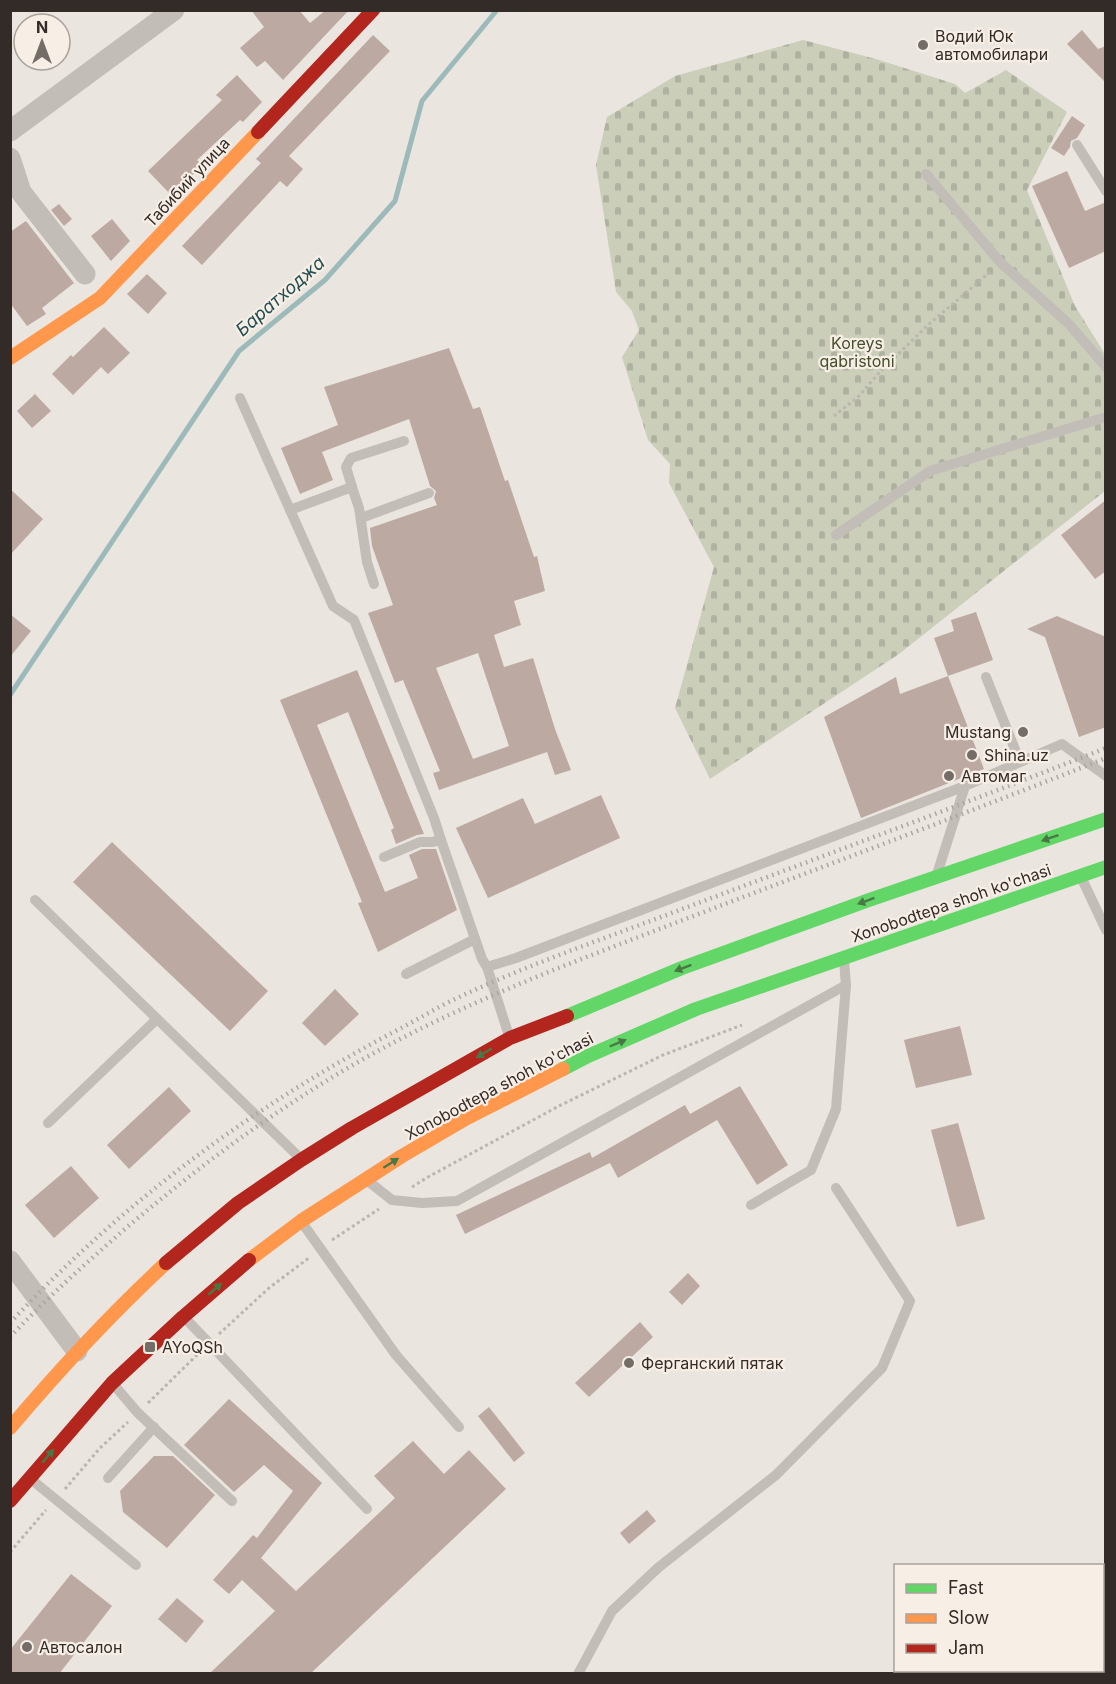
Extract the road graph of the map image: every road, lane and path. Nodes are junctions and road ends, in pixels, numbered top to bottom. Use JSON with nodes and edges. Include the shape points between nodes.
{"nodes":[{"id":1,"x":174,"y":10,"type":"edge"},
{"id":2,"x":373,"y":10,"type":"edge"},
{"id":3,"x":10,"y":130,"type":"edge"},
{"id":4,"x":1077,"y":145,"type":"dead end"},
{"id":5,"x":10,"y":158,"type":"edge"},
{"id":6,"x":926,"y":174,"type":"dead end"},
{"id":7,"x":1106,"y":190,"type":"edge"},
{"id":8,"x":16,"y":196,"type":"edge"},
{"id":9,"x":1001,"y":263,"type":"junction"},
{"id":10,"x":85,"y":274,"type":"dead end"},
{"id":11,"x":10,"y":358,"type":"edge"},
{"id":12,"x":1106,"y":367,"type":"edge"},
{"id":13,"x":240,"y":398,"type":"dead end"},
{"id":14,"x":834,"y":416,"type":"dead end"},
{"id":15,"x":1106,"y":417,"type":"edge"},
{"id":16,"x":404,"y":441,"type":"dead end"},
{"id":17,"x":352,"y":487,"type":"junction"},
{"id":18,"x":429,"y":493,"type":"dead end"},
{"id":19,"x":290,"y":510,"type":"junction"},
{"id":20,"x":361,"y":518,"type":"junction"},
{"id":21,"x":836,"y":535,"type":"dead end"},
{"id":22,"x":374,"y":584,"type":"dead end"},
{"id":23,"x":986,"y":678,"type":"dead end"},
{"id":24,"x":1020,"y":762,"type":"junction"},
{"id":25,"x":1106,"y":776,"type":"edge"},
{"id":26,"x":965,"y":786,"type":"junction"},
{"id":27,"x":1106,"y":819,"type":"edge"},
{"id":28,"x":441,"y":840,"type":"junction"},
{"id":29,"x":384,"y":857,"type":"dead end"},
{"id":30,"x":1106,"y":867,"type":"edge"},
{"id":31,"x":1081,"y":875,"type":"junction"},
{"id":32,"x":935,"y":878,"type":"junction"},
{"id":33,"x":35,"y":900,"type":"dead end"},
{"id":34,"x":1106,"y":930,"type":"edge"},
{"id":35,"x":475,"y":939,"type":"junction"},
{"id":36,"x":844,"y":957,"type":"junction"},
{"id":37,"x":487,"y":967,"type":"junction"},
{"id":38,"x":406,"y":974,"type":"dead end"},
{"id":39,"x":846,"y":985,"type":"junction"},
{"id":40,"x":157,"y":1019,"type":"junction"},
{"id":41,"x":749,"y":1022,"type":"dead end"},
{"id":42,"x":510,"y":1038,"type":"junction"},
{"id":43,"x":48,"y":1123,"type":"dead end"},
{"id":44,"x":301,"y":1160,"type":"junction"},
{"id":45,"x":366,"y":1179,"type":"junction"},
{"id":46,"x":836,"y":1188,"type":"dead end"},
{"id":47,"x":392,"y":1200,"type":"junction"},
{"id":48,"x":750,"y":1205,"type":"dead end"},
{"id":49,"x":301,"y":1221,"type":"junction"},
{"id":50,"x":321,"y":1249,"type":"junction"},
{"id":51,"x":10,"y":1261,"type":"edge"},
{"id":52,"x":183,"y":1317,"type":"junction"},
{"id":53,"x":208,"y":1344,"type":"junction"},
{"id":54,"x":77,"y":1351,"type":"junction"},
{"id":55,"x":112,"y":1383,"type":"junction"},
{"id":56,"x":138,"y":1413,"type":"junction"},
{"id":57,"x":154,"y":1427,"type":"junction"},
{"id":58,"x":459,"y":1427,"type":"dead end"},
{"id":59,"x":10,"y":1428,"type":"edge"},
{"id":60,"x":29,"y":1478,"type":"junction"},
{"id":61,"x":108,"y":1478,"type":"dead end"},
{"id":62,"x":55,"y":1499,"type":"junction"},
{"id":63,"x":10,"y":1501,"type":"edge"},
{"id":64,"x":232,"y":1501,"type":"dead end"},
{"id":65,"x":366,"y":1509,"type":"dead end"},
{"id":66,"x":10,"y":1551,"type":"edge"},
{"id":67,"x":136,"y":1565,"type":"dead end"},
{"id":68,"x":578,"y":1674,"type":"edge"}],
"edges":[{"from":1,"to":3,"type":"street"},
{"from":2,"to":11,"type":"main road","name":"Табибий улица","via":[[100,298]]},
{"from":4,"to":7,"type":"lane"},
{"from":5,"to":8,"type":"street"},
{"from":6,"to":9,"type":"lane"},
{"from":8,"to":10,"type":"street"},
{"from":9,"to":12,"type":"lane","via":[[1068,323]]},
{"from":9,"to":14,"type":"path","via":[[928,325],[858,397]]},
{"from":13,"to":19,"type":"lane"},
{"from":15,"to":21,"type":"lane","via":[[930,471]]},
{"from":16,"to":17,"type":"lane","via":[[351,458],[346,467]]},
{"from":17,"to":19,"type":"lane"},
{"from":17,"to":20,"type":"lane"},
{"from":18,"to":20,"type":"lane"},
{"from":19,"to":28,"type":"lane","via":[[333,606],[354,620]]},
{"from":20,"to":22,"type":"lane"},
{"from":23,"to":24,"type":"lane"},
{"from":24,"to":25,"type":"lane","via":[[1062,744]]},
{"from":24,"to":26,"type":"lane"},
{"from":26,"to":32,"type":"lane"},
{"from":26,"to":37,"type":"lane"},
{"from":27,"to":32,"type":"main road","name":"Xonobodtepa shoh ko'chasi","one_way":true},
{"from":28,"to":29,"type":"lane","via":[[420,842]]},
{"from":28,"to":35,"type":"lane"},
{"from":30,"to":31,"type":"main road","name":"Xonobodtepa shoh ko'chasi"},
{"from":31,"to":34,"type":"lane"},
{"from":31,"to":36,"type":"main road","name":"Xonobodtepa shoh ko'chasi"},
{"from":32,"to":42,"type":"main road","name":"Xonobodtepa shoh ko'chasi","one_way":true,"via":[[682,969],[571,1021]]},
{"from":33,"to":40,"type":"lane"},
{"from":35,"to":37,"type":"lane"},
{"from":35,"to":38,"type":"lane"},
{"from":36,"to":39,"type":"lane"},
{"from":45,"to":36,"type":"main road","name":"Xonobodtepa shoh ko'chasi","one_way":true,"via":[[585,1051]]},
{"from":37,"to":42,"type":"lane"},
{"from":39,"to":47,"type":"lane","via":[[458,1201]]},
{"from":39,"to":48,"type":"lane","via":[[836,1108],[812,1170]]},
{"from":40,"to":43,"type":"lane"},
{"from":40,"to":44,"type":"lane"},
{"from":41,"to":47,"type":"path","via":[[663,1055],[559,1106]]},
{"from":42,"to":44,"type":"main road","name":"Xonobodtepa shoh ko'chasi","one_way":true},
{"from":44,"to":54,"type":"main road","name":"Xonobodtepa shoh ko'chasi","via":[[180,1249]]},
{"from":45,"to":47,"type":"lane"},
{"from":45,"to":49,"type":"main road","name":"Xonobodtepa shoh ko'chasi"},
{"from":46,"to":68,"type":"lane","via":[[910,1301],[882,1368],[776,1474],[659,1567],[612,1611]]},
{"from":47,"to":50,"type":"path"},
{"from":49,"to":50,"type":"lane"},
{"from":52,"to":49,"type":"main road","name":"Xonobodtepa shoh ko'chasi","one_way":true},
{"from":50,"to":53,"type":"path","via":[[269,1288]]},
{"from":50,"to":58,"type":"lane","via":[[396,1355]]},
{"from":51,"to":54,"type":"street"},
{"from":52,"to":53,"type":"lane"},
{"from":52,"to":55,"type":"main road","name":"Xonobodtepa shoh ko'chasi"},
{"from":53,"to":56,"type":"path"},
{"from":53,"to":65,"type":"lane"},
{"from":54,"to":59,"type":"main road","name":"Xonobodtepa shoh ko'chasi","via":[[67,1370]]},
{"from":55,"to":56,"type":"lane"},
{"from":60,"to":55,"type":"main road","name":"Xonobodtepa shoh ko'chasi","one_way":true,"via":[[95,1392]]},
{"from":56,"to":57,"type":"lane"},
{"from":56,"to":62,"type":"path","via":[[100,1448]]},
{"from":57,"to":61,"type":"lane"},
{"from":57,"to":64,"type":"lane"},
{"from":60,"to":62,"type":"lane"},
{"from":60,"to":63,"type":"main road","name":"Xonobodtepa shoh ko'chasi"},
{"from":62,"to":66,"type":"path"},
{"from":62,"to":67,"type":"lane"}]}
